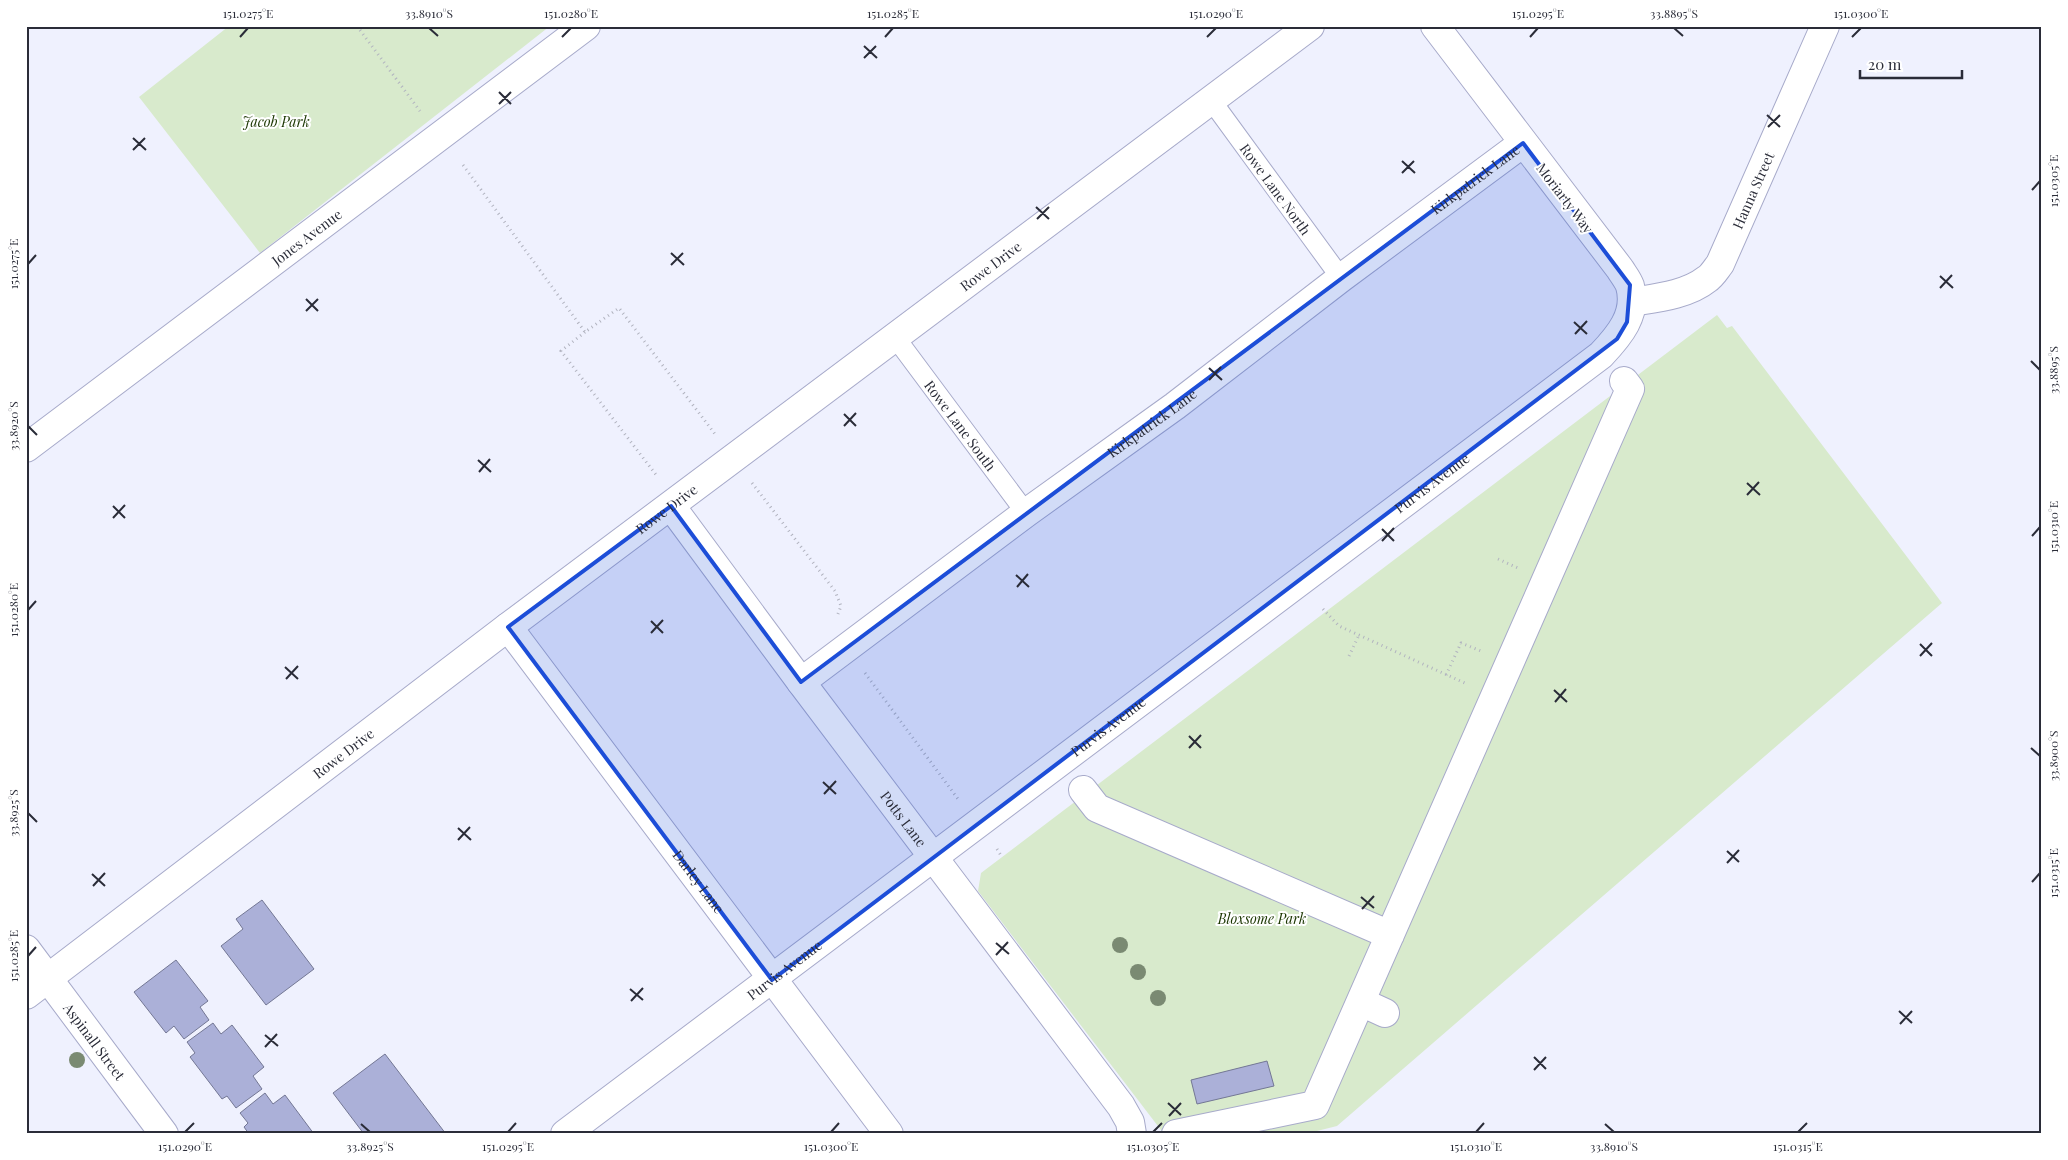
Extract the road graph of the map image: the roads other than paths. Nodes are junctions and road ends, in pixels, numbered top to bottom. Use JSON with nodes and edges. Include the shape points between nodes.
{"nodes":[{"id":1,"x":586,"y":26,"type":"edge"},
{"id":2,"x":1310,"y":26,"type":"edge"},
{"id":3,"x":1435,"y":26,"type":"edge"},
{"id":4,"x":1825,"y":26,"type":"edge"},
{"id":5,"x":1211,"y":100,"type":"junction"},
{"id":6,"x":1523,"y":143,"type":"junction"},
{"id":7,"x":1341,"y":278,"type":"junction"},
{"id":8,"x":1632,"y":302,"type":"junction"},
{"id":9,"x":895,"y":337,"type":"junction"},
{"id":10,"x":1624,"y":381,"type":"dead end"},
{"id":11,"x":26,"y":448,"type":"edge"},
{"id":12,"x":671,"y":506,"type":"junction"},
{"id":13,"x":1026,"y":514,"type":"junction"},
{"id":14,"x":508,"y":627,"type":"junction"},
{"id":15,"x":801,"y":682,"type":"junction"},
{"id":16,"x":1083,"y":790,"type":"dead end"},
{"id":17,"x":934,"y":857,"type":"junction"},
{"id":18,"x":1390,"y":935,"type":"junction"},
{"id":19,"x":26,"y":949,"type":"edge"},
{"id":20,"x":48,"y":978,"type":"junction"},
{"id":21,"x":772,"y":980,"type":"junction"},
{"id":22,"x":26,"y":995,"type":"edge"},
{"id":23,"x":1361,"y":1002,"type":"junction"},
{"id":24,"x":1385,"y":1014,"type":"dead end"},
{"id":25,"x":164,"y":1134,"type":"edge"},
{"id":26,"x":565,"y":1134,"type":"edge"},
{"id":27,"x":889,"y":1134,"type":"edge"},
{"id":28,"x":1132,"y":1134,"type":"edge"},
{"id":29,"x":1176,"y":1134,"type":"edge"}],
"edges":[{"from":1,"to":11,"type":"street","name":"Jones Avenue"},
{"from":2,"to":5,"type":"street","name":"Rowe Drive"},
{"from":3,"to":6,"type":"street","name":"Moriarty Way"},
{"from":4,"to":8,"type":"street","name":"Hanna Street","via":[[1720,264],[1708,279],[1692,288]]},
{"from":5,"to":7,"type":"lane","name":"Rowe Lane North"},
{"from":5,"to":9,"type":"street","name":"Rowe Drive"},
{"from":6,"to":7,"type":"street","name":"Kirkpatrick Lane"},
{"from":6,"to":8,"type":"street","name":"Moriarty Way","via":[[1620,269],[1630,285]]},
{"from":7,"to":13,"type":"street","name":"Kirkpatrick Lane","via":[[1175,406]]},
{"from":8,"to":17,"type":"street","name":"Purvis Avenue","via":[[1627,322],[1617,339],[1601,354]]},
{"from":9,"to":12,"type":"street","name":"Rowe Drive"},
{"from":9,"to":13,"type":"lane","name":"Rowe Lane South"},
{"from":10,"to":18,"type":"street","via":[[1630,389]]},
{"from":12,"to":14,"type":"street","name":"Rowe Drive"},
{"from":12,"to":15,"type":"street","name":"Potts Lane"},
{"from":13,"to":15,"type":"street","name":"Kirkpatrick Lane"},
{"from":14,"to":20,"type":"street","name":"Rowe Drive"},
{"from":14,"to":21,"type":"street","name":"Darley Lane"},
{"from":15,"to":17,"type":"street","name":"Potts Lane"},
{"from":16,"to":18,"type":"street","via":[[1097,808]]},
{"from":17,"to":21,"type":"street","name":"Purvis Avenue"},
{"from":17,"to":28,"type":"street","name":"Potts Lane","via":[[1121,1106],[1130,1122]]},
{"from":18,"to":23,"type":"street"},
{"from":19,"to":20,"type":"street","name":"Aspinall Street"},
{"from":20,"to":22,"type":"street","name":"Rowe Drive"},
{"from":20,"to":25,"type":"street","name":"Aspinall Street"},
{"from":21,"to":26,"type":"street","name":"Purvis Avenue"},
{"from":21,"to":27,"type":"street","name":"Darley Lane"},
{"from":23,"to":24,"type":"street"},
{"from":23,"to":29,"type":"street","via":[[1315,1105]]}]}
